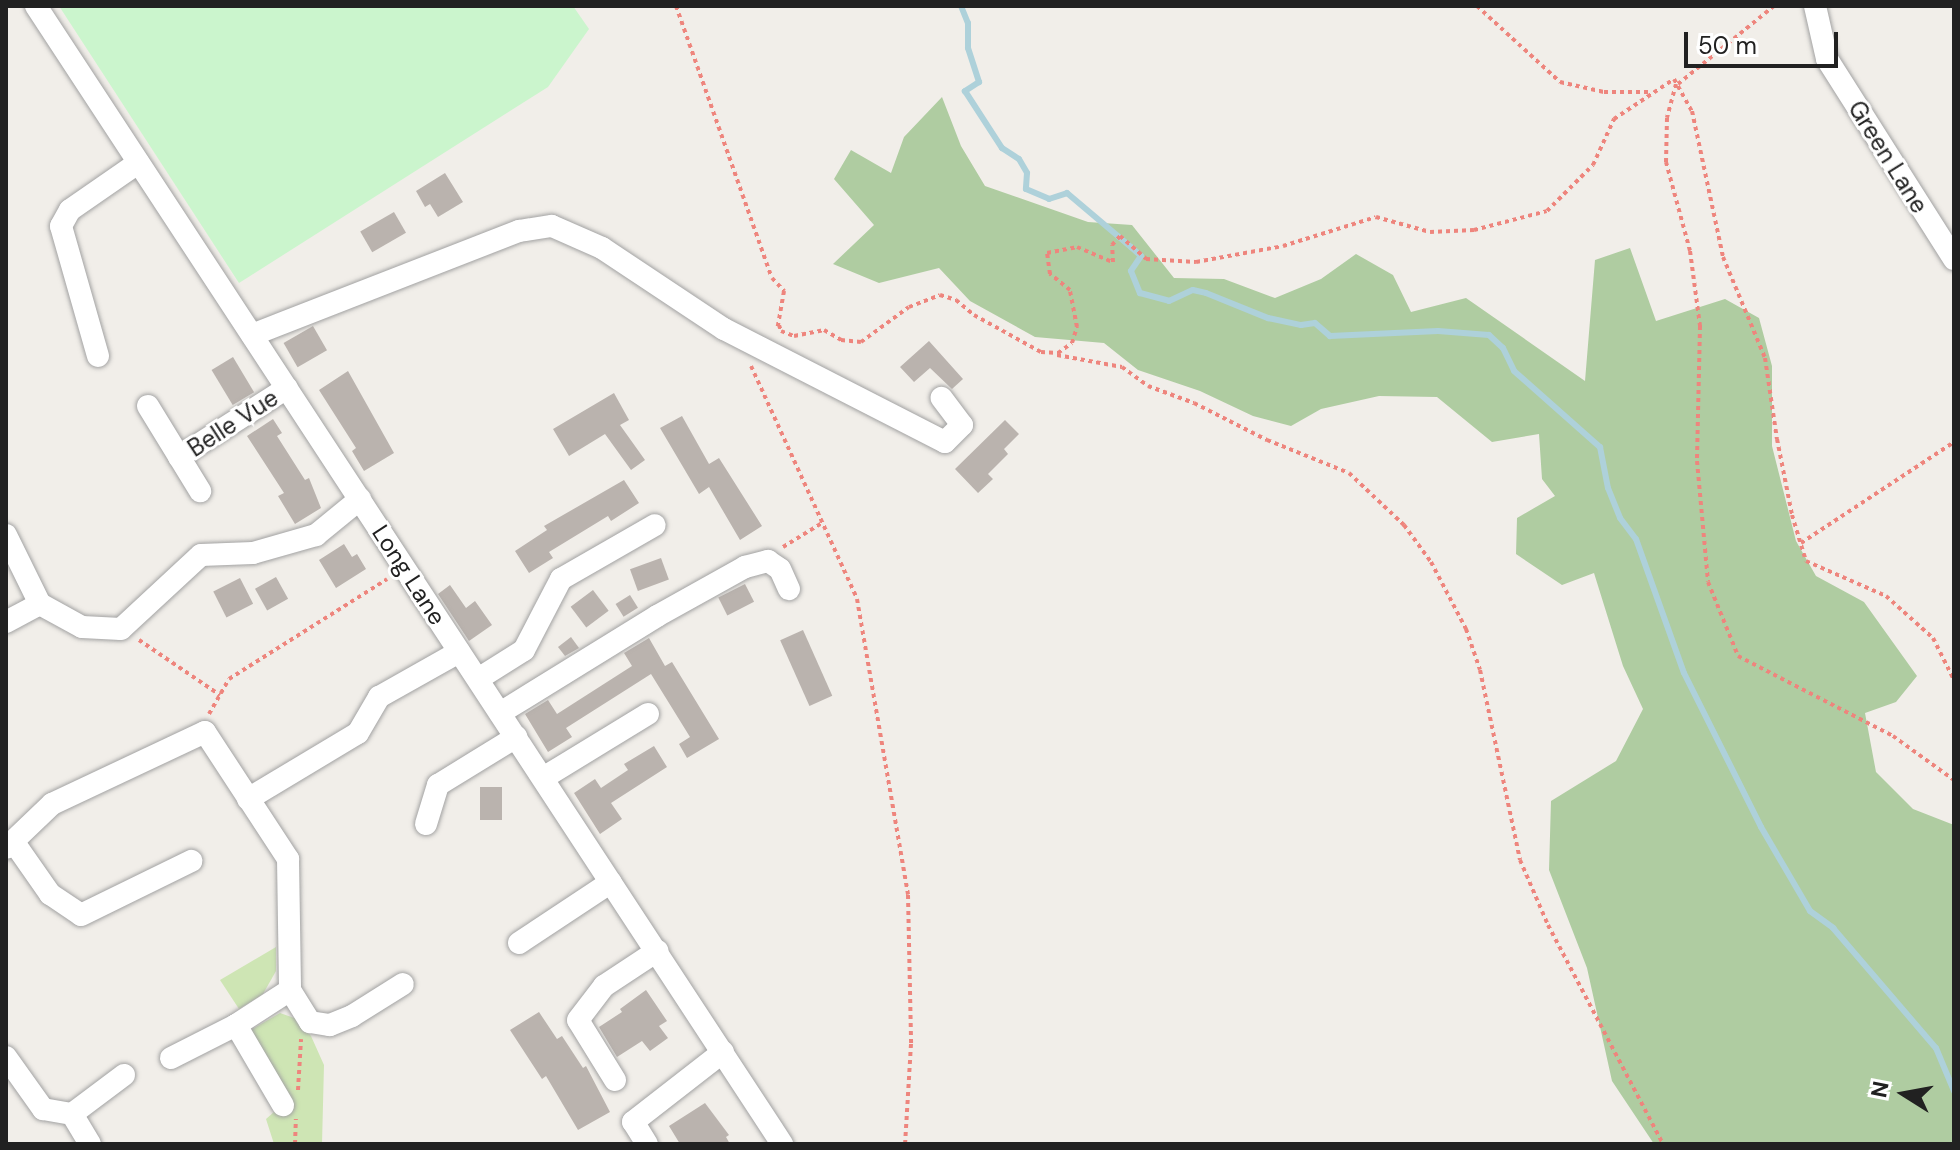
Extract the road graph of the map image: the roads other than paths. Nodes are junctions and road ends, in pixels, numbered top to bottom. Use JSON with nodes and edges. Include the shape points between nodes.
{"nodes":[{"id":1,"x":36,"y":6,"type":"edge"},
{"id":2,"x":1815,"y":6,"type":"edge"},
{"id":3,"x":138,"y":163,"type":"junction"},
{"id":4,"x":1954,"y":259,"type":"edge"},
{"id":5,"x":252,"y":335,"type":"junction"},
{"id":6,"x":98,"y":356,"type":"dead end"},
{"id":7,"x":287,"y":388,"type":"junction"},
{"id":8,"x":942,"y":398,"type":"dead end"},
{"id":9,"x":148,"y":406,"type":"dead end"},
{"id":10,"x":179,"y":457,"type":"junction"},
{"id":11,"x":200,"y":491,"type":"dead end"},
{"id":12,"x":360,"y":499,"type":"junction"},
{"id":13,"x":655,"y":525,"type":"dead end"},
{"id":14,"x":6,"y":535,"type":"edge"},
{"id":15,"x":789,"y":589,"type":"dead end"},
{"id":16,"x":40,"y":604,"type":"junction"},
{"id":17,"x":6,"y":622,"type":"edge"},
{"id":18,"x":459,"y":652,"type":"junction"},
{"id":19,"x":478,"y":679,"type":"junction"},
{"id":20,"x":500,"y":713,"type":"junction"},
{"id":21,"x":648,"y":714,"type":"dead end"},
{"id":22,"x":516,"y":737,"type":"junction"},
{"id":23,"x":543,"y":778,"type":"junction"},
{"id":24,"x":248,"y":799,"type":"junction"},
{"id":25,"x":426,"y":824,"type":"dead end"},
{"id":26,"x":9,"y":844,"type":"edge"},
{"id":27,"x":191,"y":861,"type":"dead end"},
{"id":28,"x":611,"y":882,"type":"junction"},
{"id":29,"x":519,"y":943,"type":"dead end"},
{"id":30,"x":657,"y":951,"type":"junction"},
{"id":31,"x":403,"y":984,"type":"dead end"},
{"id":32,"x":290,"y":990,"type":"junction"},
{"id":33,"x":236,"y":1025,"type":"junction"},
{"id":34,"x":723,"y":1052,"type":"junction"},
{"id":35,"x":6,"y":1057,"type":"edge"},
{"id":36,"x":171,"y":1058,"type":"dead end"},
{"id":37,"x":124,"y":1075,"type":"dead end"},
{"id":38,"x":615,"y":1080,"type":"dead end"},
{"id":39,"x":292,"y":1105,"type":"road end"},
{"id":40,"x":72,"y":1114,"type":"junction"},
{"id":41,"x":90,"y":1144,"type":"edge"},
{"id":42,"x":647,"y":1144,"type":"edge"},
{"id":43,"x":782,"y":1144,"type":"edge"}],
"edges":[{"from":1,"to":3,"type":"street","name":"Long Lane"},
{"from":2,"to":4,"type":"street","name":"Green Lane","via":[[1827,59]]},
{"from":3,"to":5,"type":"street","name":"Long Lane"},
{"from":3,"to":6,"type":"street","via":[[70,210],[61,226]]},
{"from":5,"to":7,"type":"street","name":"Long Lane"},
{"from":5,"to":8,"type":"street","via":[[519,231],[552,226],[602,248],[724,329],[945,442],[962,425]]},
{"from":7,"to":10,"type":"street","name":"Belle Vue"},
{"from":7,"to":12,"type":"street","name":"Long Lane"},
{"from":9,"to":10,"type":"street","name":"Belle Vue"},
{"from":10,"to":11,"type":"street","name":"Belle Vue"},
{"from":12,"to":16,"type":"street","via":[[316,535],[253,553],[201,555],[121,629],[82,627]]},
{"from":12,"to":18,"type":"street","name":"Long Lane"},
{"from":13,"to":19,"type":"street","via":[[561,579],[524,650]]},
{"from":14,"to":16,"type":"street"},
{"from":15,"to":20,"type":"street","via":[[780,569],[760,562],[657,616]]},
{"from":16,"to":17,"type":"street"},
{"from":18,"to":19,"type":"street","name":"Long Lane"},
{"from":18,"to":24,"type":"street","via":[[379,697],[358,733]]},
{"from":19,"to":20,"type":"street","name":"Long Lane"},
{"from":20,"to":22,"type":"street","name":"Long Lane"},
{"from":21,"to":23,"type":"street"},
{"from":22,"to":23,"type":"street","name":"Long Lane"},
{"from":22,"to":25,"type":"street","via":[[438,785]]},
{"from":23,"to":28,"type":"street","name":"Long Lane"},
{"from":24,"to":26,"type":"street","via":[[205,732],[52,804]]},
{"from":24,"to":32,"type":"street","via":[[288,859]]},
{"from":26,"to":27,"type":"street","via":[[50,894],[81,915]]},
{"from":28,"to":29,"type":"street"},
{"from":28,"to":30,"type":"street","name":"Long Lane"},
{"from":30,"to":34,"type":"street","name":"Long Lane"},
{"from":30,"to":38,"type":"street","via":[[604,986],[578,1020]]},
{"from":31,"to":32,"type":"street","via":[[330,1025],[304,1024]]},
{"from":32,"to":33,"type":"street"},
{"from":33,"to":36,"type":"street"},
{"from":33,"to":39,"type":"street"},
{"from":34,"to":42,"type":"street","via":[[633,1122]]},
{"from":34,"to":43,"type":"street","name":"Long Lane"},
{"from":35,"to":40,"type":"street","via":[[43,1109]]},
{"from":37,"to":40,"type":"street"},
{"from":40,"to":41,"type":"street"}]}
